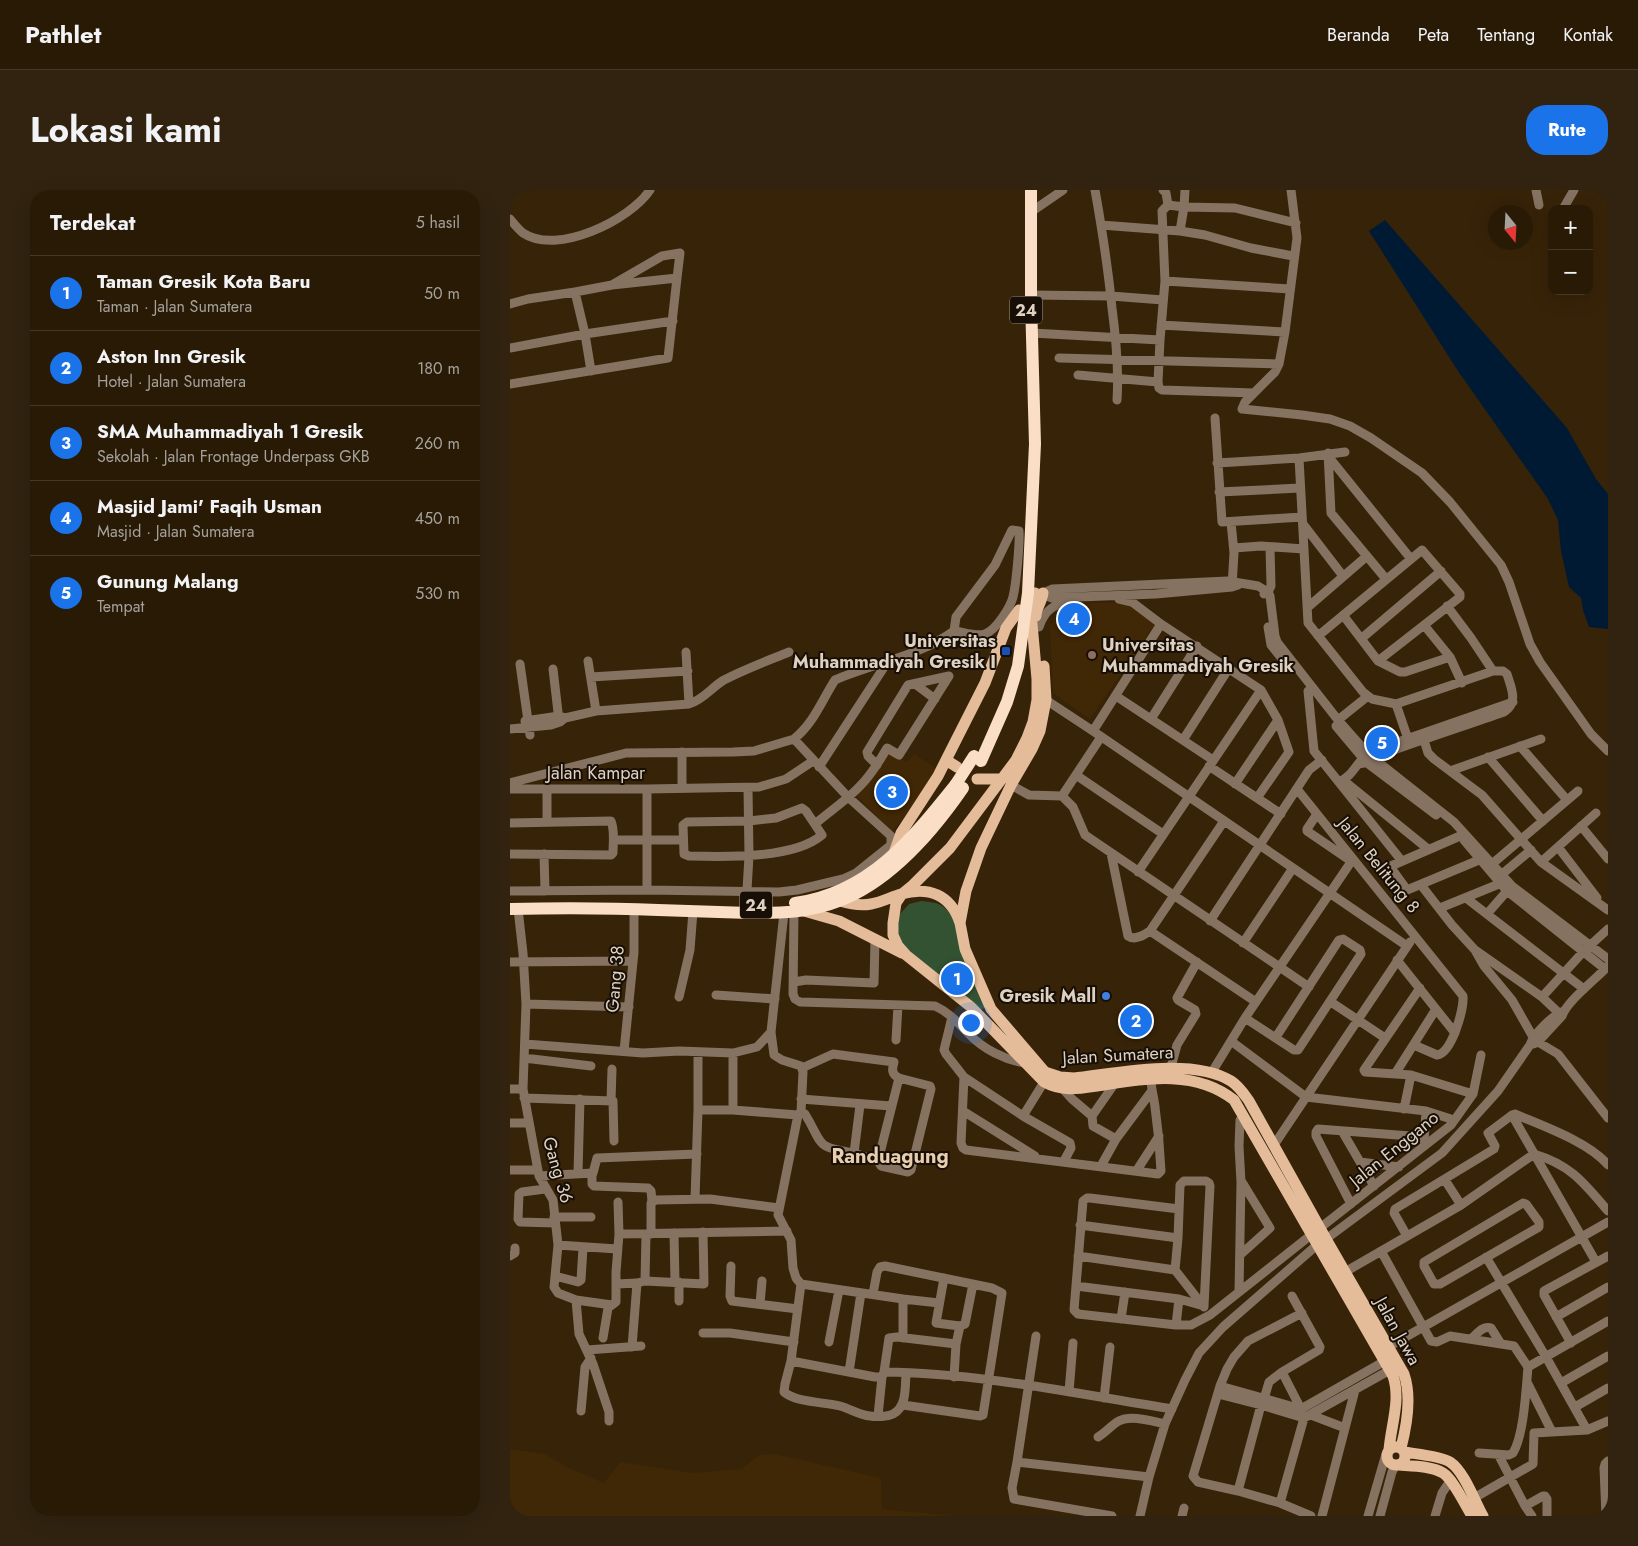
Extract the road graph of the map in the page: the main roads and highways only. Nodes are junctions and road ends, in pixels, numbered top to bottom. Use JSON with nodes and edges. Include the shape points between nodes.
{"nodes":[{"id":1,"x":1024,"y":190,"type":"edge"},
{"id":2,"x":1031,"y":190,"type":"edge"},
{"id":3,"x":1031,"y":430,"type":"junction"},
{"id":4,"x":1030,"y":474,"type":"junction"},
{"id":5,"x":1035,"y":593,"type":"junction"},
{"id":6,"x":1019,"y":610,"type":"junction"},
{"id":7,"x":1042,"y":700,"type":"junction"},
{"id":8,"x":977,"y":759,"type":"junction"},
{"id":9,"x":946,"y":760,"type":"junction"},
{"id":10,"x":957,"y":767,"type":"dead end"},
{"id":11,"x":977,"y":779,"type":"dead end"},
{"id":12,"x":1007,"y":782,"type":"junction"},
{"id":13,"x":960,"y":786,"type":"junction"},
{"id":14,"x":892,"y":856,"type":"junction"},
{"id":15,"x":873,"y":884,"type":"junction"},
{"id":16,"x":902,"y":894,"type":"junction"},
{"id":17,"x":833,"y":898,"type":"junction"},
{"id":18,"x":880,"y":902,"type":"junction"},
{"id":19,"x":607,"y":905,"type":"junction"},
{"id":20,"x":513,"y":906,"type":"edge"},
{"id":21,"x":793,"y":912,"type":"junction"},
{"id":22,"x":839,"y":921,"type":"junction"},
{"id":23,"x":960,"y":923,"type":"junction"},
{"id":24,"x":906,"y":955,"type":"junction"},
{"id":25,"x":1001,"y":1030,"type":"junction"},
{"id":26,"x":1262,"y":1123,"type":"junction"},
{"id":27,"x":1250,"y":1129,"type":"junction"},
{"id":28,"x":1318,"y":1237,"type":"junction"},
{"id":29,"x":1370,"y":1326,"type":"junction"},
{"id":30,"x":1395,"y":1451,"type":"junction"},
{"id":31,"x":1398,"y":1465,"type":"junction"},
{"id":32,"x":1472,"y":1516,"type":"edge"},
{"id":33,"x":1483,"y":1516,"type":"edge"}],
"edges":[{"from":1,"to":3,"type":"highway","number":"24"},
{"from":2,"to":3,"type":"highway","number":"24"},
{"from":3,"to":4,"type":"highway","number":"24"},
{"from":4,"to":5,"type":"highway","number":"24"},
{"from":4,"to":6,"type":"highway","number":"24","via":[[1022,532]]},
{"from":5,"to":7,"type":"main road","name":"Jalan Sumatera","via":[[1031,613]]},
{"from":5,"to":7,"type":"main road","name":"Jalan Sumatera","via":[[1042,601],[1036,613],[1042,639]]},
{"from":5,"to":8,"type":"highway","number":"24","via":[[1007,702]]},
{"from":6,"to":8,"type":"highway","number":"24","via":[[1002,699]]},
{"from":6,"to":9,"type":"main road","via":[[1001,638],[985,683]]},
{"from":7,"to":12,"type":"main road","name":"Jalan Sumatera"},
{"from":8,"to":13,"type":"highway","number":"24","bridge":true},
{"from":9,"to":10,"type":"main road"},
{"from":9,"to":14,"type":"main road","via":[[905,825]]},
{"from":11,"to":12,"type":"main road"},
{"from":12,"to":16,"type":"main road","name":"Jalan Sumatera","via":[[950,848]]},
{"from":12,"to":23,"type":"main road","name":"Jalan Sumatera","via":[[966,891]]},
{"from":13,"to":14,"type":"highway","number":"24"},
{"from":13,"to":15,"type":"highway","number":"24","via":[[941,818]]},
{"from":14,"to":17,"type":"highway","number":"24"},
{"from":15,"to":17,"type":"highway","number":"24"},
{"from":15,"to":18,"type":"main road","via":[[871,894]]},
{"from":16,"to":18,"type":"main road"},
{"from":16,"to":23,"type":"main road","via":[[938,894],[949,902]]},
{"from":16,"to":24,"type":"main road","via":[[894,911],[893,935]]},
{"from":17,"to":18,"type":"main road","via":[[858,905]]},
{"from":17,"to":19,"type":"highway","number":"24","via":[[785,905]]},
{"from":17,"to":21,"type":"highway","number":"24"},
{"from":17,"to":22,"type":"main road"},
{"from":19,"to":20,"type":"highway","number":"24"},
{"from":19,"to":21,"type":"highway","number":"24","via":[[634,909]]},
{"from":21,"to":22,"type":"main road"},
{"from":22,"to":24,"type":"main road"},
{"from":23,"to":25,"type":"main road","name":"Jalan Sumatera","via":[[964,949]]},
{"from":24,"to":25,"type":"main road","name":"Jalan Sumatera"},
{"from":25,"to":26,"type":"main road","name":"Jalan Sumatera","via":[[1045,1072],[1060,1077],[1171,1067],[1212,1072],[1242,1090]]},
{"from":25,"to":27,"type":"main road","name":"Jalan Sumatera","via":[[1025,1063],[1044,1082],[1057,1088],[1151,1079],[1209,1085],[1234,1100]]},
{"from":26,"to":27,"type":"main road"},
{"from":26,"to":28,"type":"main road","name":"Jalan Sumatera"},
{"from":27,"to":28,"type":"main road","name":"Jalan Sumatera"},
{"from":28,"to":29,"type":"main road","name":"Jalan Jawa"},
{"from":28,"to":29,"type":"main road","name":"Jalan Jawa","via":[[1345,1272]]},
{"from":29,"to":30,"type":"main road","name":"Jalan Jawa","via":[[1397,1387]]},
{"from":29,"to":30,"type":"main road","name":"Jalan Jawa","via":[[1388,1347],[1408,1386],[1409,1398]]},
{"from":30,"to":31,"type":"main road","via":[[1404,1461]]},
{"from":30,"to":31,"type":"main road","via":[[1388,1462]]},
{"from":30,"to":33,"type":"main road","via":[[1451,1463],[1458,1469]]},
{"from":31,"to":32,"type":"main road","via":[[1443,1473]]}]}
